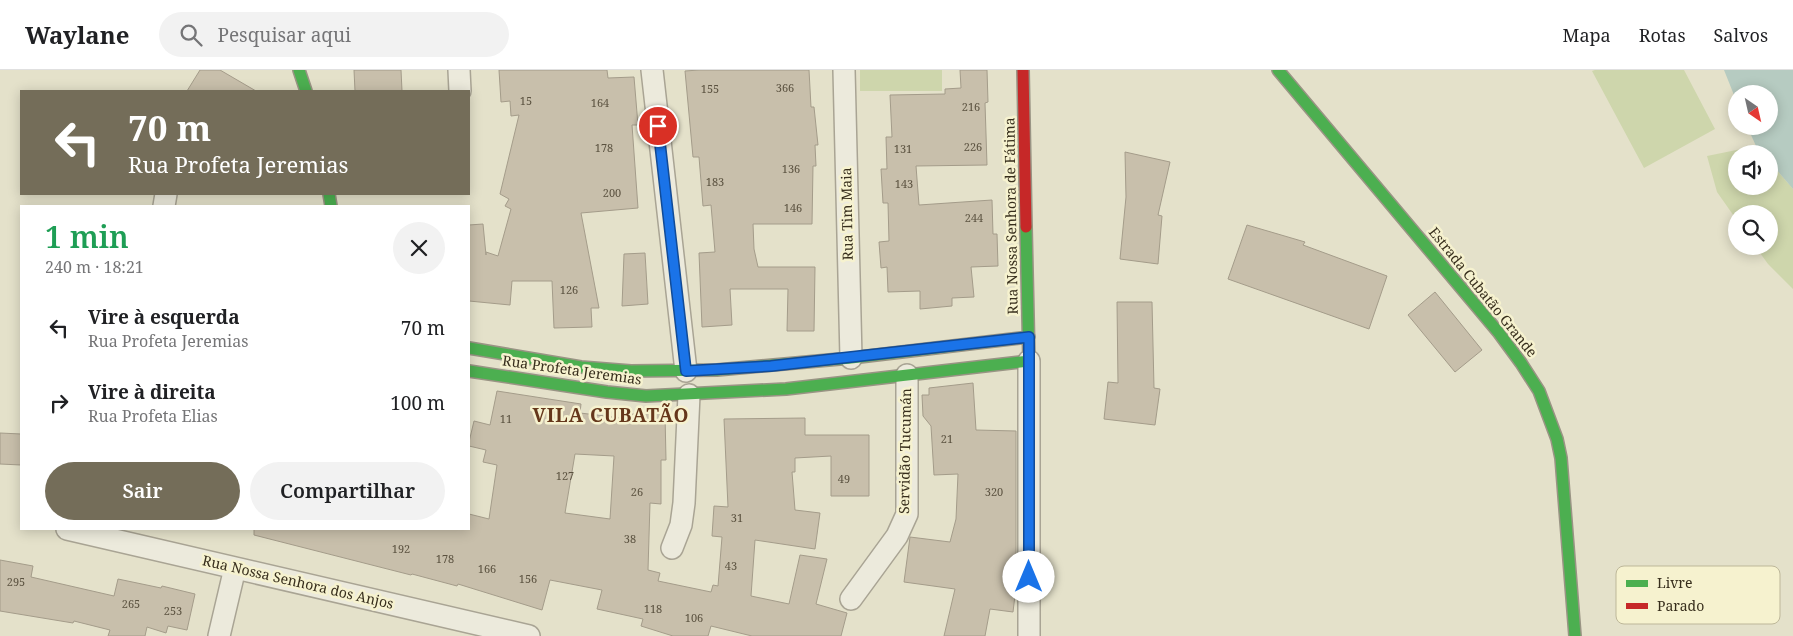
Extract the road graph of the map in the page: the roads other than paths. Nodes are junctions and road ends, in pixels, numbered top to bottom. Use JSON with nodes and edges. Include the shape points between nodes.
{"nodes":[{"id":1,"x":299,"y":70,"type":"edge"},
{"id":2,"x":459,"y":70,"type":"edge"},
{"id":3,"x":652,"y":70,"type":"edge"},
{"id":4,"x":844,"y":70,"type":"edge"},
{"id":5,"x":1023,"y":70,"type":"edge"},
{"id":6,"x":1278,"y":70,"type":"edge"},
{"id":7,"x":306,"y":90,"type":"edge"},
{"id":8,"x":460,"y":90,"type":"edge"},
{"id":9,"x":1029,"y":337,"type":"junction"},
{"id":10,"x":470,"y":348,"type":"edge"},
{"id":11,"x":851,"y":358,"type":"junction"},
{"id":12,"x":1029,"y":361,"type":"junction"},
{"id":13,"x":470,"y":371,"type":"edge"},
{"id":14,"x":686,"y":371,"type":"junction"},
{"id":15,"x":907,"y":375,"type":"junction"},
{"id":16,"x":688,"y":395,"type":"junction"},
{"id":17,"x":71,"y":530,"type":"edge"},
{"id":18,"x":672,"y":548,"type":"dead end"},
{"id":19,"x":236,"y":568,"type":"junction"},
{"id":20,"x":851,"y":599,"type":"dead end"},
{"id":21,"x":219,"y":636,"type":"edge"},
{"id":22,"x":529,"y":636,"type":"edge"},
{"id":23,"x":1029,"y":636,"type":"edge"},
{"id":24,"x":1575,"y":636,"type":"edge"}],
"edges":[{"from":1,"to":7,"type":"street"},
{"from":2,"to":8,"type":"street"},
{"from":3,"to":14,"type":"street"},
{"from":4,"to":11,"type":"street","name":"Rua Tim Maia"},
{"from":5,"to":9,"type":"street","name":"Rua Nossa Senhora de Fátima"},
{"from":6,"to":24,"type":"street","name":"Estrada Cubatão Grande","via":[[1520,358],[1537,386],[1548,408],[1561,458]]},
{"from":9,"to":11,"type":"street","name":"Rua Profeta Jeremias"},
{"from":9,"to":12,"type":"street","name":"Rua Nossa Senhora de Fátima"},
{"from":10,"to":14,"type":"street","name":"Rua Profeta Jeremias","via":[[581,367]]},
{"from":11,"to":14,"type":"street","name":"Rua Profeta Jeremias"},
{"from":12,"to":15,"type":"street","name":"Rua Profeta Jeremias"},
{"from":12,"to":23,"type":"street"},
{"from":13,"to":16,"type":"street","name":"Rua Profeta Jeremias","via":[[608,392],[646,396]]},
{"from":14,"to":16,"type":"street"},
{"from":15,"to":16,"type":"street","name":"Rua Profeta Jeremias","via":[[786,389]]},
{"from":15,"to":20,"type":"street","name":"Servidão Tucumán","via":[[906,514],[897,536]]},
{"from":16,"to":18,"type":"street","via":[[684,503],[681,525]]},
{"from":17,"to":19,"type":"street","name":"Rua Nossa Senhora dos Anjos"},
{"from":19,"to":21,"type":"street"},
{"from":19,"to":22,"type":"street","name":"Rua Nossa Senhora dos Anjos"}]}
